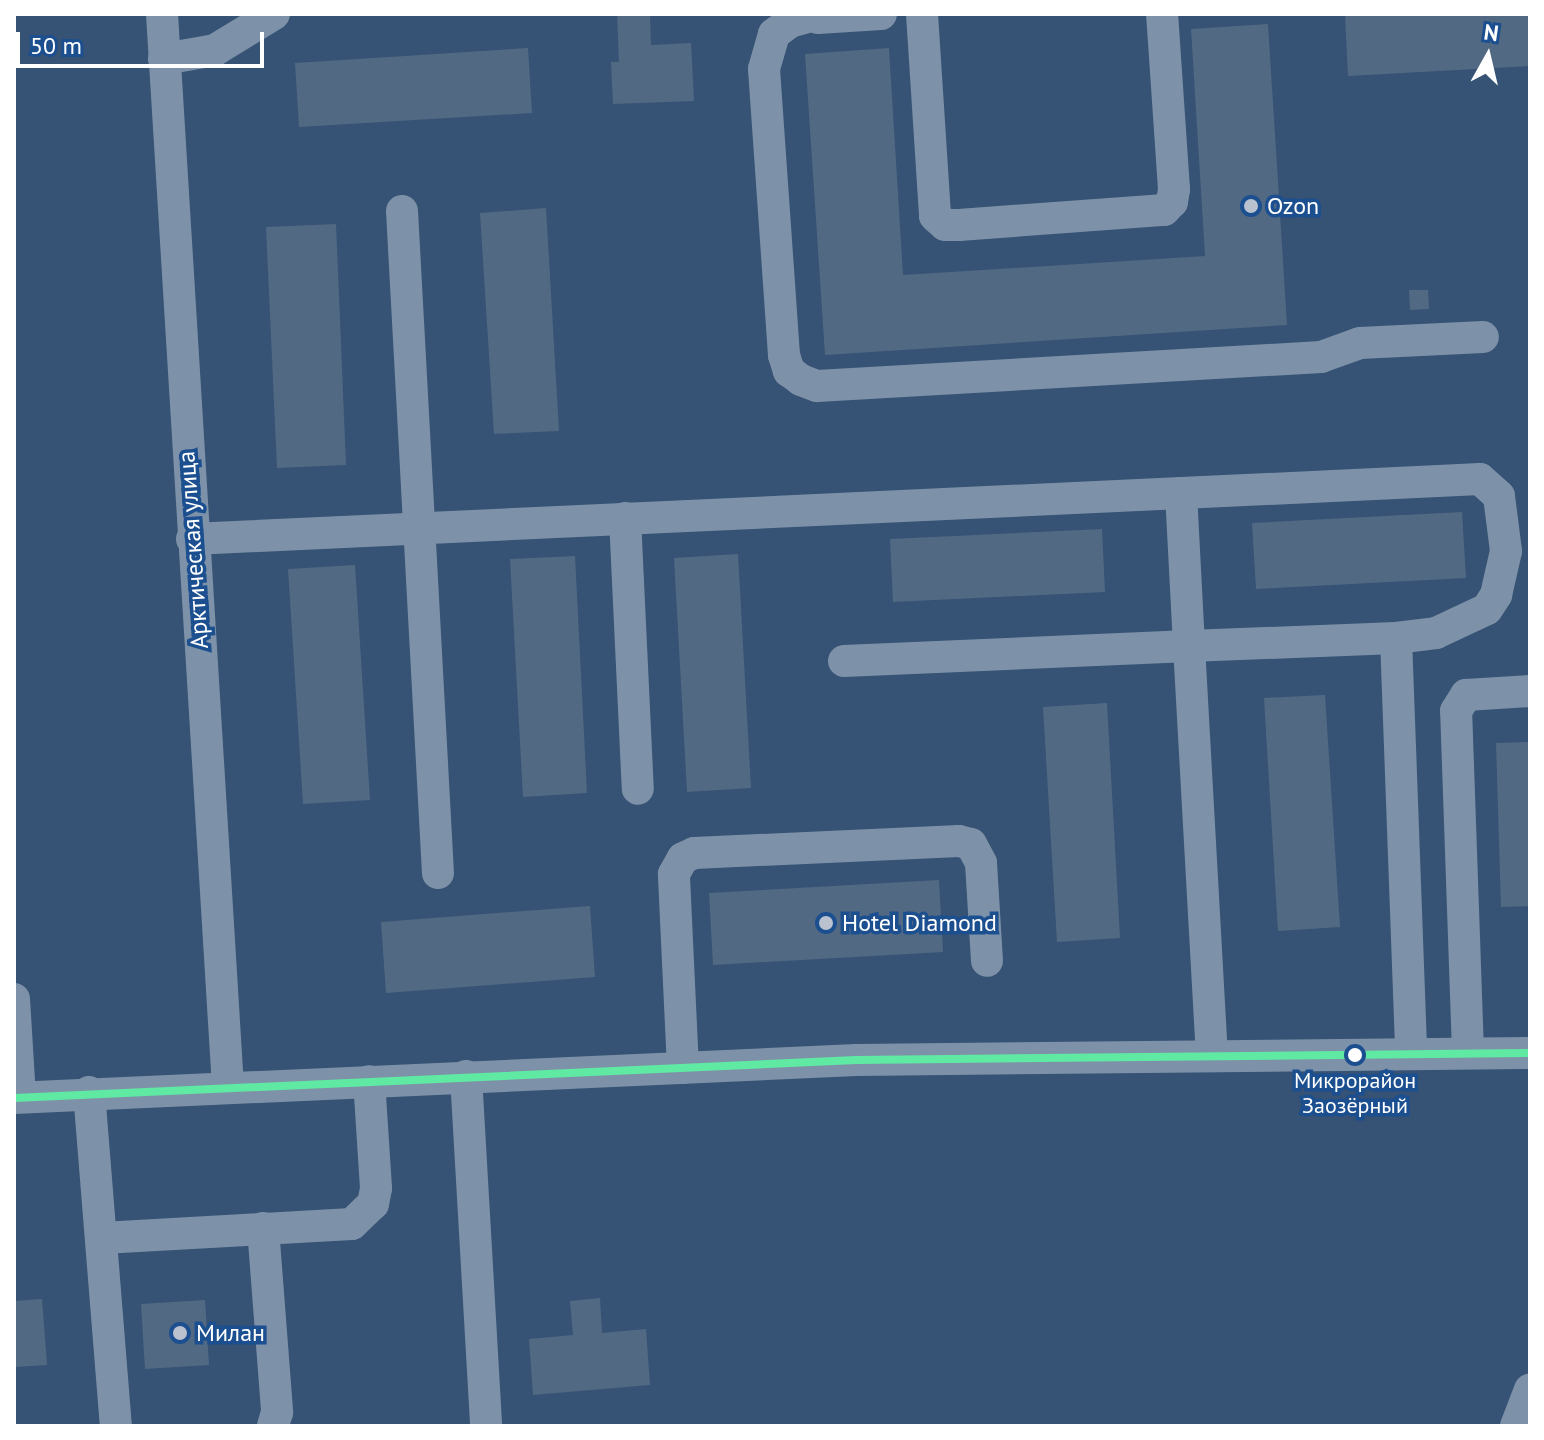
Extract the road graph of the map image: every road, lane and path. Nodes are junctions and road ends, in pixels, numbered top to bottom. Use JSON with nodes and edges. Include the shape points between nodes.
{"nodes":[{"id":1,"x":162,"y":14,"type":"edge"},
{"id":2,"x":274,"y":14,"type":"edge"},
{"id":3,"x":881,"y":14,"type":"edge"},
{"id":4,"x":922,"y":14,"type":"edge"},
{"id":5,"x":1162,"y":14,"type":"edge"},
{"id":6,"x":818,"y":16,"type":"edge"},
{"id":7,"x":164,"y":59,"type":"junction"},
{"id":8,"x":402,"y":211,"type":"dead end"},
{"id":9,"x":1483,"y":337,"type":"dead end"},
{"id":10,"x":1181,"y":493,"type":"junction"},
{"id":11,"x":625,"y":518,"type":"junction"},
{"id":12,"x":419,"y":529,"type":"junction"},
{"id":13,"x":192,"y":539,"type":"junction"},
{"id":14,"x":1396,"y":638,"type":"junction"},
{"id":15,"x":1189,"y":646,"type":"junction"},
{"id":16,"x":844,"y":661,"type":"dead end"},
{"id":17,"x":1530,"y":691,"type":"edge"},
{"id":18,"x":638,"y":789,"type":"dead end"},
{"id":19,"x":438,"y":873,"type":"dead end"},
{"id":20,"x":987,"y":961,"type":"dead end"},
{"id":21,"x":14,"y":999,"type":"edge"},
{"id":22,"x":1468,"y":1052,"type":"junction"},
{"id":23,"x":1411,"y":1053,"type":"junction"},
{"id":24,"x":1530,"y":1053,"type":"edge"},
{"id":25,"x":1212,"y":1054,"type":"junction"},
{"id":26,"x":683,"y":1068,"type":"junction"},
{"id":27,"x":466,"y":1076,"type":"junction"},
{"id":28,"x":369,"y":1081,"type":"junction"},
{"id":29,"x":228,"y":1086,"type":"junction"},
{"id":30,"x":89,"y":1092,"type":"junction"},
{"id":31,"x":17,"y":1097,"type":"edge"},
{"id":32,"x":263,"y":1228,"type":"junction"},
{"id":33,"x":102,"y":1238,"type":"junction"},
{"id":34,"x":1530,"y":1390,"type":"edge"},
{"id":35,"x":116,"y":1426,"type":"edge"},
{"id":36,"x":273,"y":1426,"type":"edge"},
{"id":37,"x":486,"y":1426,"type":"edge"},
{"id":38,"x":1516,"y":1426,"type":"edge"}],
"edges":[{"from":1,"to":7,"type":"street","name":"Арктическая улица"},
{"from":2,"to":7,"type":"street","via":[[215,50]]},
{"from":3,"to":6,"type":"street"},
{"from":4,"to":5,"type":"street","via":[[935,216],[945,225],[959,225],[1164,210],[1172,202]]},
{"from":6,"to":9,"type":"street","via":[[790,22],[774,34],[764,69],[784,355],[789,371],[801,380],[817,386],[1321,357],[1360,343]]},
{"from":7,"to":13,"type":"street","name":"Арктическая улица"},
{"from":8,"to":12,"type":"street"},
{"from":10,"to":11,"type":"street"},
{"from":10,"to":14,"type":"street","via":[[1480,479],[1499,496],[1505,515],[1505,563],[1496,595],[1487,609],[1465,622]]},
{"from":10,"to":15,"type":"street"},
{"from":11,"to":12,"type":"street"},
{"from":11,"to":18,"type":"street"},
{"from":12,"to":13,"type":"street"},
{"from":12,"to":19,"type":"street"},
{"from":13,"to":29,"type":"street","name":"Арктическая улица"},
{"from":14,"to":15,"type":"street"},
{"from":14,"to":23,"type":"street"},
{"from":15,"to":16,"type":"street"},
{"from":15,"to":25,"type":"street"},
{"from":17,"to":22,"type":"street","via":[[1466,695],[1456,711]]},
{"from":20,"to":26,"type":"street","via":[[981,863],[971,844],[694,853],[683,858],[674,874]]},
{"from":21,"to":31,"type":"street"},
{"from":22,"to":23,"type":"street"},
{"from":22,"to":24,"type":"street"},
{"from":23,"to":25,"type":"street"},
{"from":25,"to":26,"type":"street"},
{"from":26,"to":27,"type":"street"},
{"from":27,"to":28,"type":"street"},
{"from":27,"to":37,"type":"street"},
{"from":28,"to":29,"type":"street"},
{"from":28,"to":32,"type":"street","via":[[373,1204],[352,1224]]},
{"from":29,"to":30,"type":"street"},
{"from":30,"to":31,"type":"street"},
{"from":30,"to":33,"type":"street"},
{"from":32,"to":33,"type":"street"},
{"from":32,"to":36,"type":"street","via":[[277,1412]]},
{"from":33,"to":35,"type":"street"},
{"from":34,"to":38,"type":"street"}]}
